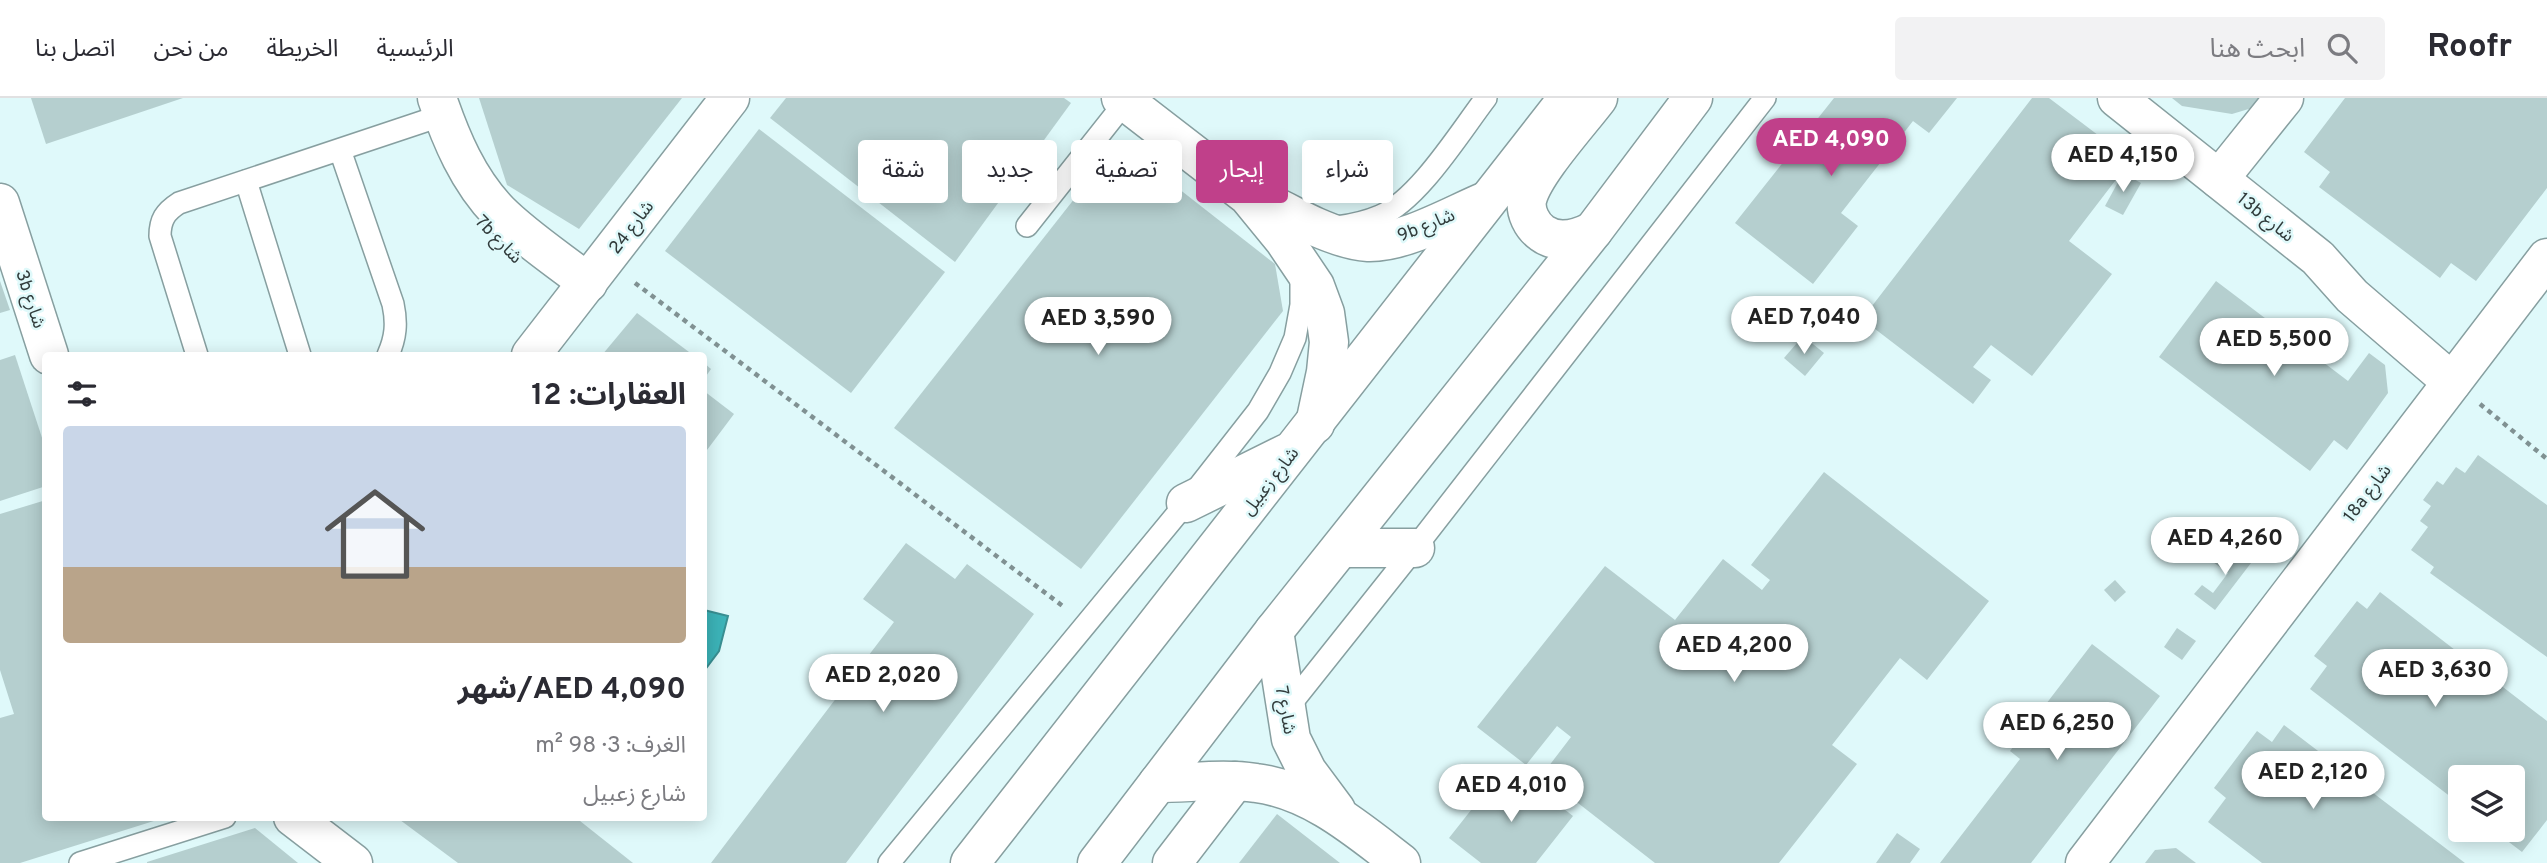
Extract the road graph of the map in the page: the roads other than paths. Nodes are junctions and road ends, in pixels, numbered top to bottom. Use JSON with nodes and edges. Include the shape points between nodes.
{"nodes":[{"id":1,"x":730,"y":98,"type":"edge"},
{"id":2,"x":1486,"y":98,"type":"edge"},
{"id":3,"x":1568,"y":98,"type":"edge"},
{"id":4,"x":1598,"y":98,"type":"edge"},
{"id":5,"x":1693,"y":98,"type":"edge"},
{"id":6,"x":1765,"y":98,"type":"edge"},
{"id":7,"x":2117,"y":98,"type":"edge"},
{"id":8,"x":2284,"y":98,"type":"edge"},
{"id":9,"x":1123,"y":100,"type":"edge"},
{"id":10,"x":440,"y":107,"type":"edge"},
{"id":11,"x":340,"y":150,"type":"junction"},
{"id":12,"x":1196,"y":156,"type":"edge"},
{"id":13,"x":2219,"y":179,"type":"junction"},
{"id":14,"x":246,"y":181,"type":"junction"},
{"id":15,"x":1486,"y":201,"type":"junction"},
{"id":16,"x":0,"y":203,"type":"edge"},
{"id":17,"x":1253,"y":203,"type":"edge"},
{"id":18,"x":1270,"y":203,"type":"edge"},
{"id":19,"x":1027,"y":226,"type":"dead end"},
{"id":20,"x":1312,"y":226,"type":"junction"},
{"id":21,"x":1593,"y":231,"type":"junction"},
{"id":22,"x":2547,"y":258,"type":"edge"},
{"id":23,"x":1301,"y":265,"type":"junction"},
{"id":24,"x":589,"y":282,"type":"junction"},
{"id":25,"x":48,"y":352,"type":"edge"},
{"id":26,"x":196,"y":352,"type":"edge"},
{"id":27,"x":299,"y":352,"type":"edge"},
{"id":28,"x":389,"y":352,"type":"edge"},
{"id":29,"x":533,"y":352,"type":"edge"},
{"id":30,"x":2460,"y":371,"type":"junction"},
{"id":31,"x":1305,"y":437,"type":"junction"},
{"id":32,"x":1186,"y":503,"type":"junction"},
{"id":33,"x":1341,"y":548,"type":"junction"},
{"id":34,"x":1415,"y":548,"type":"junction"},
{"id":35,"x":1273,"y":631,"type":"junction"},
{"id":36,"x":1285,"y":712,"type":"junction"},
{"id":37,"x":1235,"y":781,"type":"junction"},
{"id":38,"x":1158,"y":783,"type":"junction"},
{"id":39,"x":1341,"y":817,"type":"junction"},
{"id":40,"x":212,"y":821,"type":"edge"},
{"id":41,"x":298,"y":821,"type":"edge"},
{"id":42,"x":80,"y":863,"type":"edge"},
{"id":43,"x":353,"y":863,"type":"edge"},
{"id":44,"x":889,"y":863,"type":"edge"},
{"id":45,"x":970,"y":863,"type":"edge"},
{"id":46,"x":1097,"y":863,"type":"edge"},
{"id":47,"x":1172,"y":863,"type":"edge"},
{"id":48,"x":1401,"y":863,"type":"edge"},
{"id":49,"x":2085,"y":863,"type":"edge"}],
"edges":[{"from":1,"to":24,"type":"street","name":"شارع 24"},
{"from":2,"to":20,"type":"lane","via":[[1402,202],[1359,224]]},
{"from":3,"to":15,"type":"street","name":"شارع زعبيل"},
{"from":4,"to":21,"type":"street","via":[[1546,166],[1527,201],[1530,220],[1543,234],[1561,240]]},
{"from":5,"to":21,"type":"street"},
{"from":6,"to":34,"type":"lane"},
{"from":7,"to":13,"type":"street","name":"13b شارع"},
{"from":8,"to":13,"type":"street"},
{"from":9,"to":12,"type":"street","name":"9b شارع"},
{"from":9,"to":19,"type":"lane"},
{"from":10,"to":11,"type":"lane"},
{"from":10,"to":24,"type":"street","name":"7b شارع","via":[[462,160],[486,197],[514,225]]},
{"from":11,"to":14,"type":"lane"},
{"from":11,"to":28,"type":"lane","via":[[393,304],[397,323]]},
{"from":13,"to":30,"type":"street","name":"13b شارع","via":[[2318,258],[2363,284]]},
{"from":14,"to":26,"type":"lane","via":[[178,203],[160,225]]},
{"from":14,"to":27,"type":"lane"},
{"from":15,"to":20,"type":"street","name":"9b شارع","via":[[1390,240],[1368,242]]},
{"from":15,"to":31,"type":"street","name":"شارع زعبيل"},
{"from":16,"to":25,"type":"street","name":"3b شارع"},
{"from":17,"to":23,"type":"street","name":"9b شارع"},
{"from":18,"to":20,"type":"street","name":"9b شارع"},
{"from":21,"to":33,"type":"street"},
{"from":22,"to":30,"type":"street","name":"18a شارع"},
{"from":23,"to":31,"type":"street","name":"9b شارع","via":[[1325,313],[1329,342],[1326,372]]},
{"from":23,"to":32,"type":"lane","via":[[1295,338],[1280,373],[1258,411]]},
{"from":24,"to":29,"type":"street","name":"شارع 24"},
{"from":30,"to":49,"type":"street","name":"18a شارع"},
{"from":31,"to":32,"type":"street"},
{"from":31,"to":45,"type":"street","name":"شارع زعبيل"},
{"from":32,"to":44,"type":"lane"},
{"from":33,"to":34,"type":"street"},
{"from":33,"to":35,"type":"street"},
{"from":34,"to":36,"type":"lane"},
{"from":35,"to":36,"type":"street","name":"شارع 7"},
{"from":35,"to":38,"type":"street"},
{"from":36,"to":39,"type":"street","name":"شارع 7","via":[[1291,739],[1307,771]]},
{"from":37,"to":38,"type":"street","name":"شارع 7"},
{"from":37,"to":39,"type":"street","name":"شارع 7","via":[[1301,796]]},
{"from":37,"to":47,"type":"street"},
{"from":38,"to":46,"type":"street"},
{"from":39,"to":48,"type":"street","name":"شارع 7"},
{"from":40,"to":42,"type":"lane"},
{"from":41,"to":43,"type":"street"}]}
